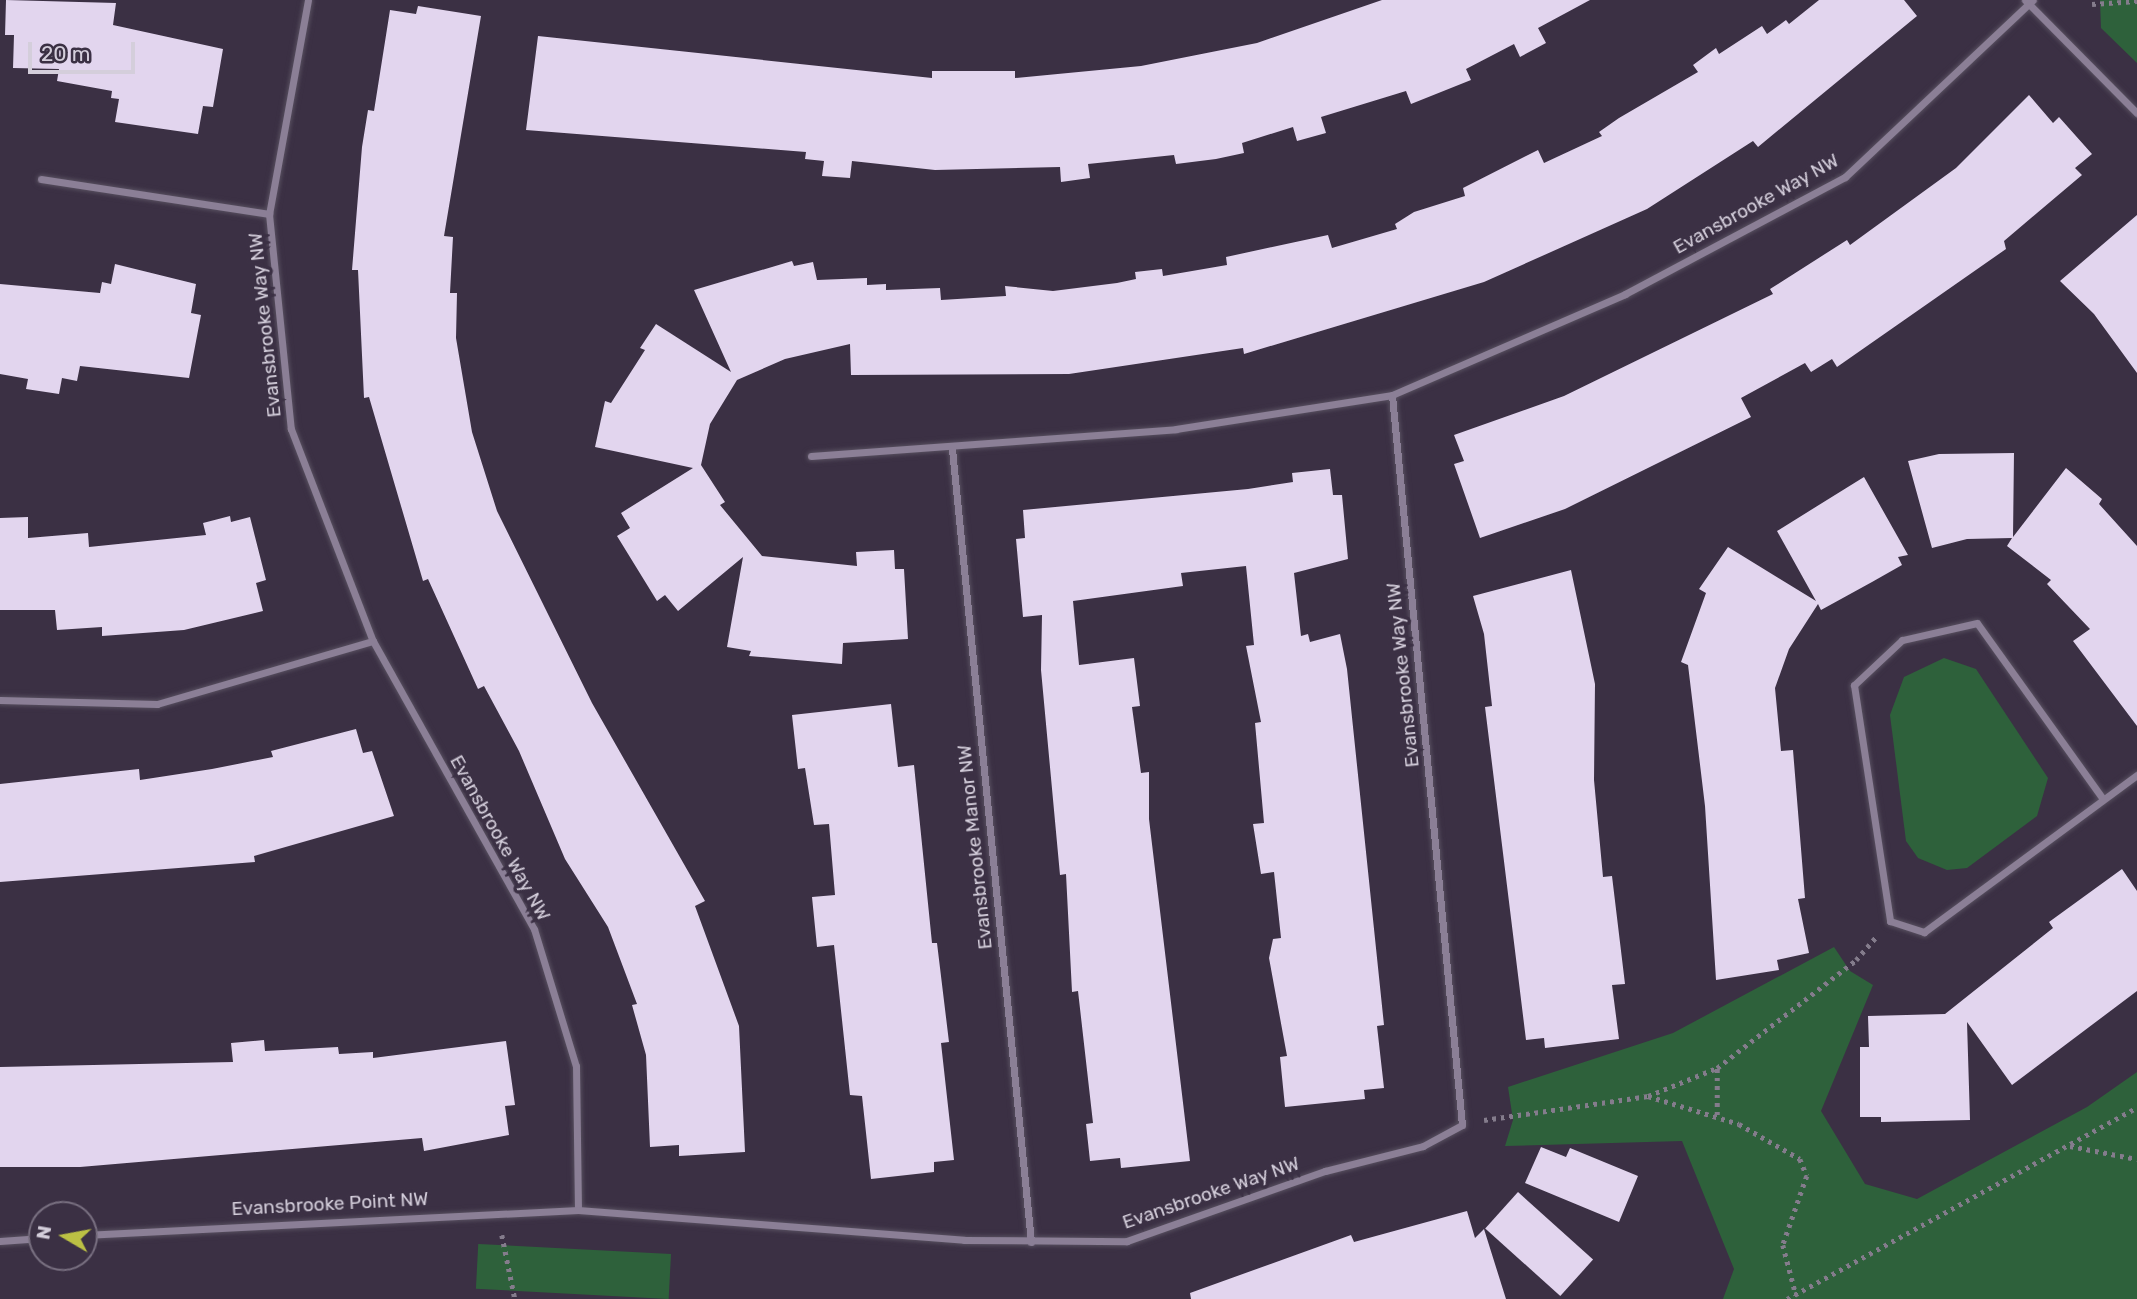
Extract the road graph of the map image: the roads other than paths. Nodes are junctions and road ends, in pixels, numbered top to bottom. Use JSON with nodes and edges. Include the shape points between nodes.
{"nodes":[{"id":1,"x":307,"y":0,"type":"edge"},
{"id":2,"x":2029,"y":1,"type":"edge"},
{"id":3,"x":2137,"y":113,"type":"edge"},
{"id":4,"x":41,"y":179,"type":"dead end"},
{"id":5,"x":269,"y":214,"type":"junction"},
{"id":6,"x":1392,"y":395,"type":"junction"},
{"id":7,"x":952,"y":449,"type":"junction"},
{"id":8,"x":811,"y":456,"type":"dead end"},
{"id":9,"x":373,"y":641,"type":"junction"},
{"id":10,"x":0,"y":699,"type":"edge"},
{"id":11,"x":2137,"y":775,"type":"edge"},
{"id":12,"x":2103,"y":799,"type":"junction"},
{"id":13,"x":578,"y":1210,"type":"junction"},
{"id":14,"x":98,"y":1234,"type":"edge"},
{"id":15,"x":28,"y":1239,"type":"edge"},
{"id":16,"x":0,"y":1241,"type":"edge"},
{"id":17,"x":1031,"y":1242,"type":"junction"}],
"edges":[{"from":1,"to":5,"type":"street","name":"Evansbrooke Way NW"},
{"from":2,"to":3,"type":"street"},
{"from":2,"to":6,"type":"street","name":"Evansbrooke Way NW","via":[[1845,177],[1625,293]]},
{"from":4,"to":5,"type":"street"},
{"from":5,"to":9,"type":"street","name":"Evansbrooke Way NW","via":[[292,429]]},
{"from":6,"to":7,"type":"street","via":[[1177,429]]},
{"from":6,"to":17,"type":"street","name":"Evansbrooke Way NW","via":[[1462,1125],[1423,1146],[1325,1171],[1127,1241]]},
{"from":7,"to":8,"type":"street"},
{"from":7,"to":17,"type":"street","name":"Evansbrooke Manor NW"},
{"from":9,"to":10,"type":"street","via":[[157,704]]},
{"from":9,"to":13,"type":"street","name":"Evansbrooke Way NW","via":[[534,929],[576,1066]]},
{"from":11,"to":12,"type":"street"},
{"from":12,"to":12,"type":"street","via":[[1977,624],[1902,640],[1854,685],[1890,921],[1924,932]]},
{"from":13,"to":14,"type":"street","name":"Evansbrooke Point NW"},
{"from":13,"to":17,"type":"street","name":"Evansbrooke Way NW"},
{"from":15,"to":16,"type":"street"}]}
